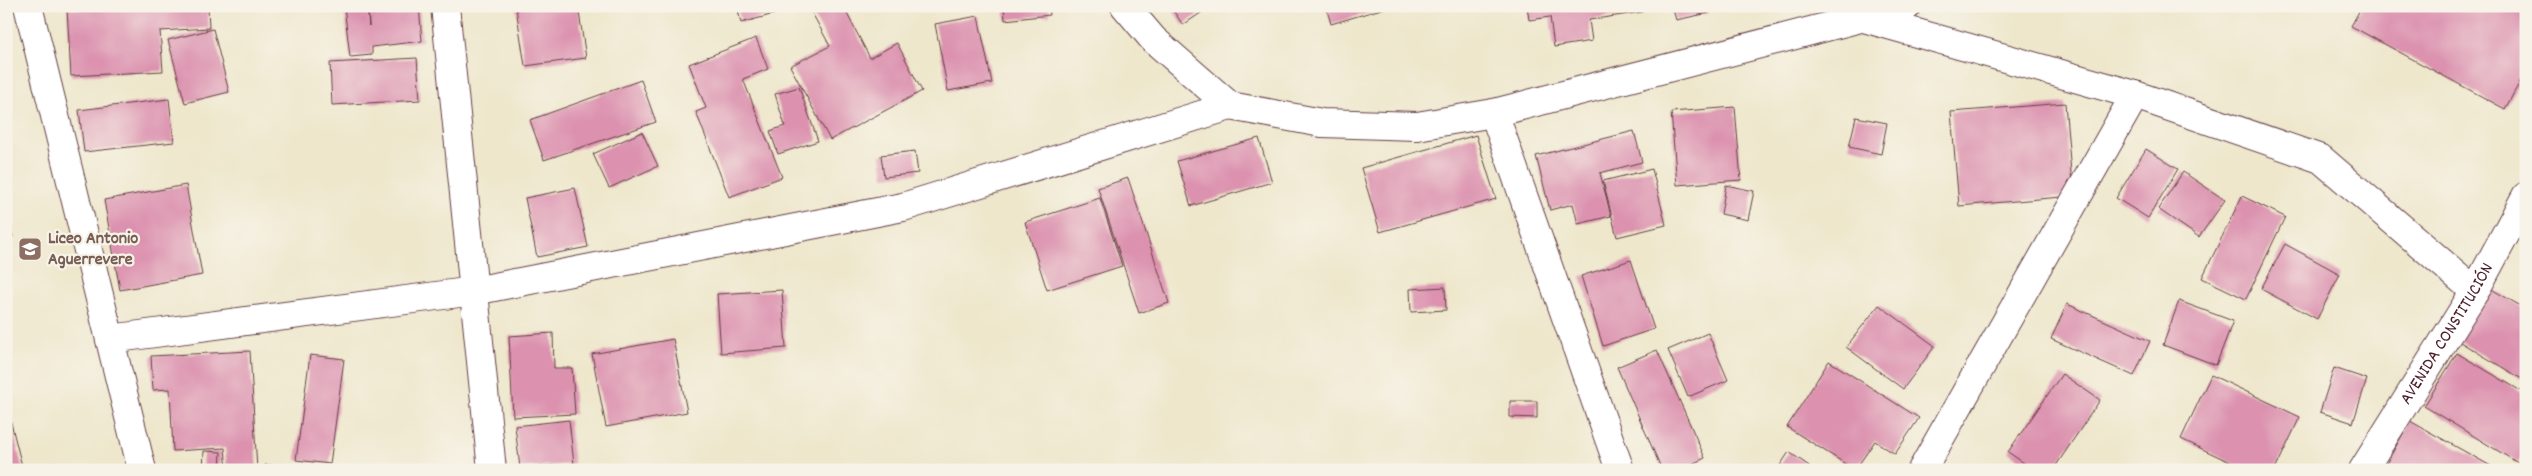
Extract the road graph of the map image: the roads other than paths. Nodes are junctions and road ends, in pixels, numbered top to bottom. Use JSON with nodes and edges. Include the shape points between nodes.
{"nodes":[{"id":1,"x":28,"y":6,"type":"edge"},
{"id":2,"x":445,"y":6,"type":"edge"},
{"id":3,"x":1125,"y":6,"type":"edge"},
{"id":4,"x":1907,"y":6,"type":"edge"},
{"id":5,"x":1863,"y":18,"type":"junction"},
{"id":6,"x":2135,"y":95,"type":"junction"},
{"id":7,"x":1230,"y":106,"type":"junction"},
{"id":8,"x":1494,"y":113,"type":"junction"},
{"id":9,"x":2526,"y":196,"type":"edge"},
{"id":10,"x":474,"y":290,"type":"junction"},
{"id":11,"x":2475,"y":290,"type":"junction"},
{"id":12,"x":110,"y":339,"type":"junction"},
{"id":13,"x":142,"y":470,"type":"edge"},
{"id":14,"x":492,"y":470,"type":"edge"},
{"id":15,"x":1620,"y":470,"type":"edge"},
{"id":16,"x":1922,"y":470,"type":"edge"},
{"id":17,"x":2363,"y":470,"type":"edge"}],
"edges":[{"from":1,"to":12,"type":"street"},
{"from":2,"to":10,"type":"street"},
{"from":3,"to":7,"type":"street","via":[[1153,39]]},
{"from":4,"to":5,"type":"street"},
{"from":5,"to":6,"type":"street"},
{"from":5,"to":8,"type":"street"},
{"from":6,"to":11,"type":"street","via":[[2320,159]]},
{"from":6,"to":16,"type":"street"},
{"from":7,"to":8,"type":"street","via":[[1322,124],[1407,126]]},
{"from":7,"to":10,"type":"street","via":[[903,208]]},
{"from":8,"to":15,"type":"street"},
{"from":9,"to":11,"type":"street","name":"AVENIDA CONSTITUCIÓN"},
{"from":10,"to":12,"type":"street"},
{"from":10,"to":14,"type":"street"},
{"from":11,"to":17,"type":"street","name":"AVENIDA CONSTITUCIÓN"},
{"from":12,"to":13,"type":"street"}]}
